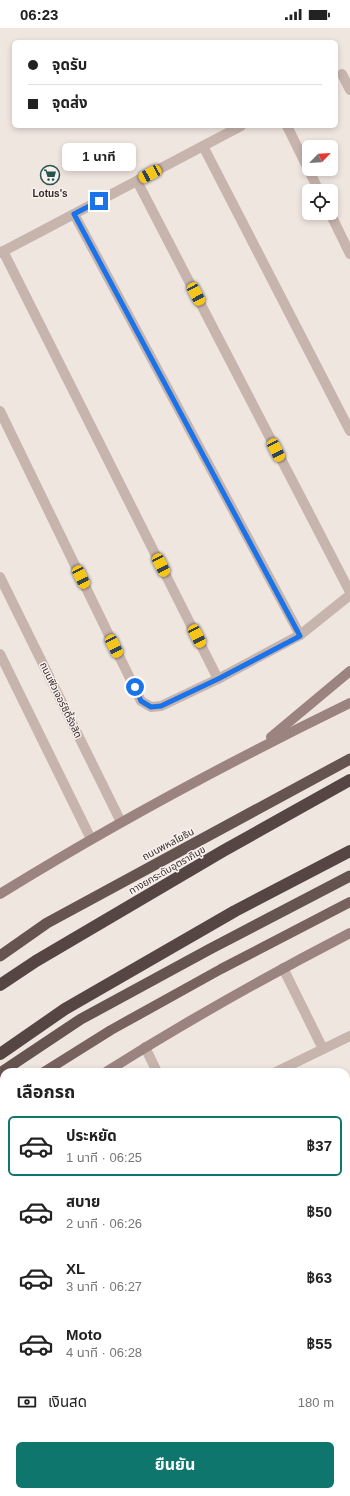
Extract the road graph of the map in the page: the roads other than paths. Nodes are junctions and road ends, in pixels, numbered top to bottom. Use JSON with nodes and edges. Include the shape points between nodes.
{"nodes":[{"id":1,"x":343,"y":74,"type":"edge"},
{"id":2,"x":350,"y":90,"type":"edge"},
{"id":3,"x":237,"y":128,"type":"edge"},
{"id":4,"x":288,"y":128,"type":"edge"},
{"id":5,"x":203,"y":146,"type":"junction"},
{"id":6,"x":137,"y":181,"type":"junction"},
{"id":7,"x":316,"y":184,"type":"edge"},
{"id":8,"x":74,"y":214,"type":"junction"},
{"id":9,"x":333,"y":220,"type":"edge"},
{"id":10,"x":2,"y":252,"type":"edge"},
{"id":11,"x":350,"y":254,"type":"edge"},
{"id":12,"x":0,"y":411,"type":"edge"},
{"id":13,"x":350,"y":431,"type":"edge"},
{"id":14,"x":0,"y":578,"type":"edge"},
{"id":15,"x":350,"y":593,"type":"edge"},
{"id":16,"x":300,"y":636,"type":"junction"},
{"id":17,"x":0,"y":654,"type":"edge"},
{"id":18,"x":350,"y":671,"type":"edge"},
{"id":19,"x":218,"y":679,"type":"junction"},
{"id":20,"x":350,"y":703,"type":"edge"},
{"id":21,"x":259,"y":747,"type":"junction"},
{"id":22,"x":350,"y":759,"type":"edge"},
{"id":23,"x":350,"y":780,"type":"edge"},
{"id":24,"x":121,"y":822,"type":"junction"},
{"id":25,"x":91,"y":839,"type":"junction"},
{"id":26,"x":350,"y":851,"type":"edge"},
{"id":27,"x":350,"y":876,"type":"edge"},
{"id":28,"x":0,"y":894,"type":"edge"},
{"id":29,"x":350,"y":902,"type":"edge"},
{"id":30,"x":350,"y":933,"type":"edge"},
{"id":31,"x":0,"y":956,"type":"edge"},
{"id":32,"x":283,"y":968,"type":"junction"},
{"id":33,"x":0,"y":985,"type":"edge"},
{"id":34,"x":350,"y":1036,"type":"edge"},
{"id":35,"x":145,"y":1047,"type":"junction"},
{"id":36,"x":323,"y":1049,"type":"junction"},
{"id":37,"x":0,"y":1054,"type":"edge"},
{"id":38,"x":8,"y":1068,"type":"edge"},
{"id":39,"x":50,"y":1068,"type":"edge"},
{"id":40,"x":112,"y":1068,"type":"edge"},
{"id":41,"x":156,"y":1068,"type":"edge"},
{"id":42,"x":284,"y":1068,"type":"edge"}],
"edges":[{"from":1,"to":2,"type":"lane"},
{"from":3,"to":5,"type":"lane"},
{"from":4,"to":7,"type":"lane"},
{"from":5,"to":6,"type":"lane"},
{"from":5,"to":13,"type":"lane"},
{"from":6,"to":8,"type":"lane"},
{"from":6,"to":15,"type":"lane"},
{"from":8,"to":10,"type":"lane"},
{"from":8,"to":16,"type":"lane"},
{"from":9,"to":11,"type":"lane"},
{"from":10,"to":19,"type":"lane"},
{"from":12,"to":19,"type":"lane","via":[[141,701],[151,707],[161,706]]},
{"from":14,"to":24,"type":"lane","name":"ถนนฟิวเจอร์ซิตี้รังสิต"},
{"from":15,"to":16,"type":"lane"},
{"from":16,"to":19,"type":"lane"},
{"from":17,"to":25,"type":"lane"},
{"from":18,"to":21,"type":"main road"},
{"from":20,"to":21,"type":"main road"},
{"from":21,"to":24,"type":"main road"},
{"from":22,"to":31,"type":"highway","name":"ถนนพหลโยธิน","via":[[47,923]]},
{"from":23,"to":33,"type":"highway","name":"ทางยกระดับอุตราภิมุข","via":[[36,960]]},
{"from":24,"to":25,"type":"main road"},
{"from":25,"to":28,"type":"main road"},
{"from":26,"to":37,"type":"highway","via":[[235,912],[65,1009]]},
{"from":27,"to":38,"type":"highway","via":[[81,1019]]},
{"from":29,"to":39,"type":"main road","via":[[214,972],[111,1030]]},
{"from":30,"to":32,"type":"main road"},
{"from":32,"to":35,"type":"main road"},
{"from":32,"to":36,"type":"lane"},
{"from":34,"to":36,"type":"lane"},
{"from":35,"to":40,"type":"main road"},
{"from":35,"to":41,"type":"lane"},
{"from":36,"to":42,"type":"lane"}]}
